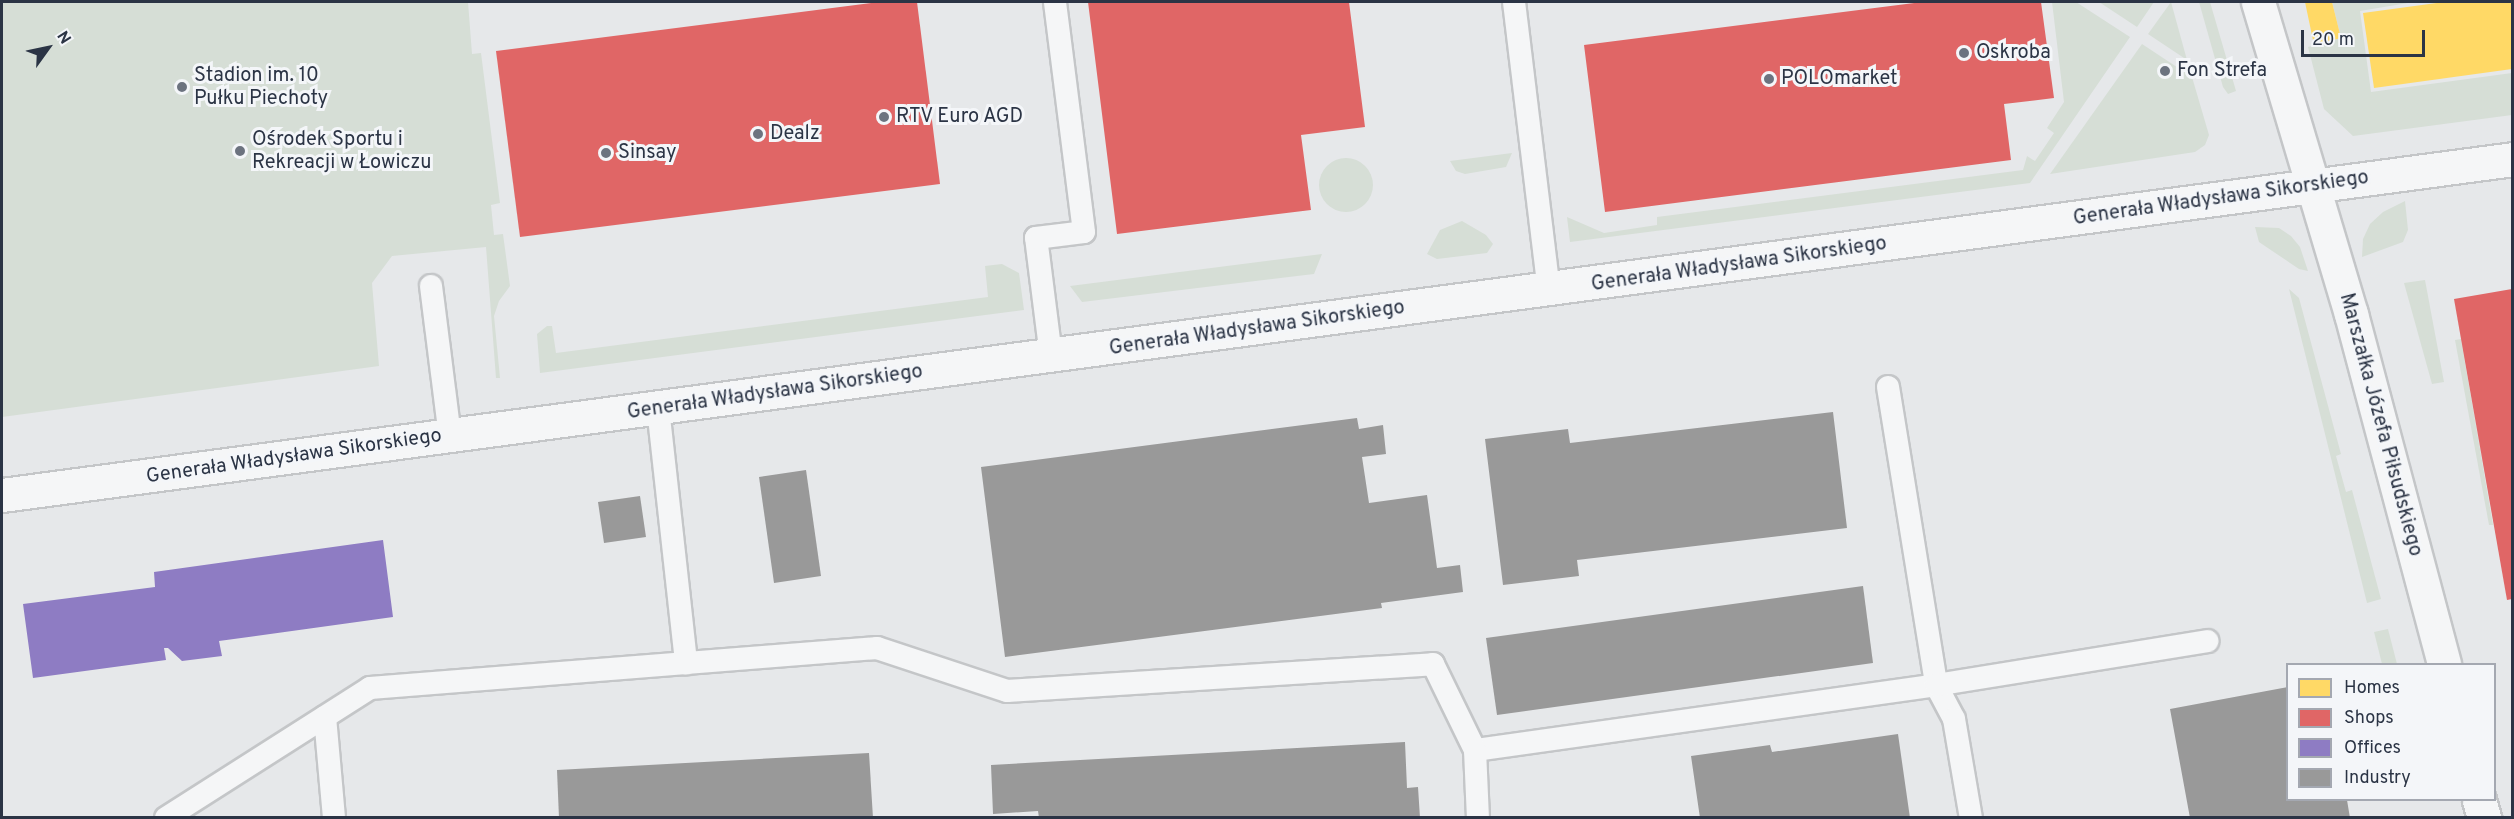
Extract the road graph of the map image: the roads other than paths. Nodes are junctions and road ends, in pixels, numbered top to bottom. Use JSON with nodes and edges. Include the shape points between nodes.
{"nodes":[{"id":1,"x":1055,"y":2,"type":"edge"},
{"id":2,"x":1514,"y":2,"type":"edge"},
{"id":3,"x":2258,"y":2,"type":"edge"},
{"id":4,"x":2512,"y":159,"type":"edge"},
{"id":5,"x":2312,"y":186,"type":"junction"},
{"id":6,"x":430,"y":286,"type":"dead end"},
{"id":7,"x":1549,"y":290,"type":"junction"},
{"id":8,"x":1051,"y":356,"type":"junction"},
{"id":9,"x":1888,"y":387,"type":"dead end"},
{"id":10,"x":658,"y":408,"type":"junction"},
{"id":11,"x":450,"y":436,"type":"junction"},
{"id":12,"x":2,"y":495,"type":"edge"},
{"id":13,"x":2207,"y":640,"type":"dead end"},
{"id":14,"x":686,"y":663,"type":"junction"},
{"id":15,"x":2444,"y":663,"type":"edge"},
{"id":16,"x":1936,"y":685,"type":"junction"},
{"id":17,"x":325,"y":717,"type":"junction"},
{"id":18,"x":1474,"y":750,"type":"junction"},
{"id":19,"x":2479,"y":801,"type":"edge"},
{"id":20,"x":166,"y":818,"type":"edge"},
{"id":21,"x":334,"y":818,"type":"edge"},
{"id":22,"x":1478,"y":818,"type":"edge"},
{"id":23,"x":1971,"y":818,"type":"edge"},
{"id":24,"x":2484,"y":818,"type":"edge"}],
"edges":[{"from":1,"to":8,"type":"lane","via":[[1084,232],[1036,238]]},
{"from":2,"to":7,"type":"lane"},
{"from":3,"to":5,"type":"street","name":"Marszałka Józefa Piłsudskiego"},
{"from":4,"to":5,"type":"street","name":"Generała Władysława Sikorskiego"},
{"from":5,"to":7,"type":"street","name":"Generała Władysława Sikorskiego"},
{"from":5,"to":15,"type":"street","name":"Marszałka Józefa Piłsudskiego","via":[[2382,424]]},
{"from":6,"to":11,"type":"lane"},
{"from":7,"to":8,"type":"street","name":"Generała Władysława Sikorskiego"},
{"from":8,"to":10,"type":"street","name":"Generała Władysława Sikorskiego"},
{"from":9,"to":16,"type":"lane"},
{"from":10,"to":11,"type":"street","name":"Generała Władysława Sikorskiego"},
{"from":10,"to":14,"type":"lane"},
{"from":11,"to":12,"type":"street","name":"Generała Władysława Sikorskiego"},
{"from":13,"to":16,"type":"lane"},
{"from":14,"to":17,"type":"lane","via":[[370,688]]},
{"from":14,"to":18,"type":"lane","via":[[878,648],[1006,691],[1433,664]]},
{"from":16,"to":18,"type":"lane"},
{"from":16,"to":23,"type":"lane","via":[[1954,718]]},
{"from":17,"to":20,"type":"lane"},
{"from":17,"to":21,"type":"lane"},
{"from":18,"to":22,"type":"lane"},
{"from":19,"to":24,"type":"street"}]}
